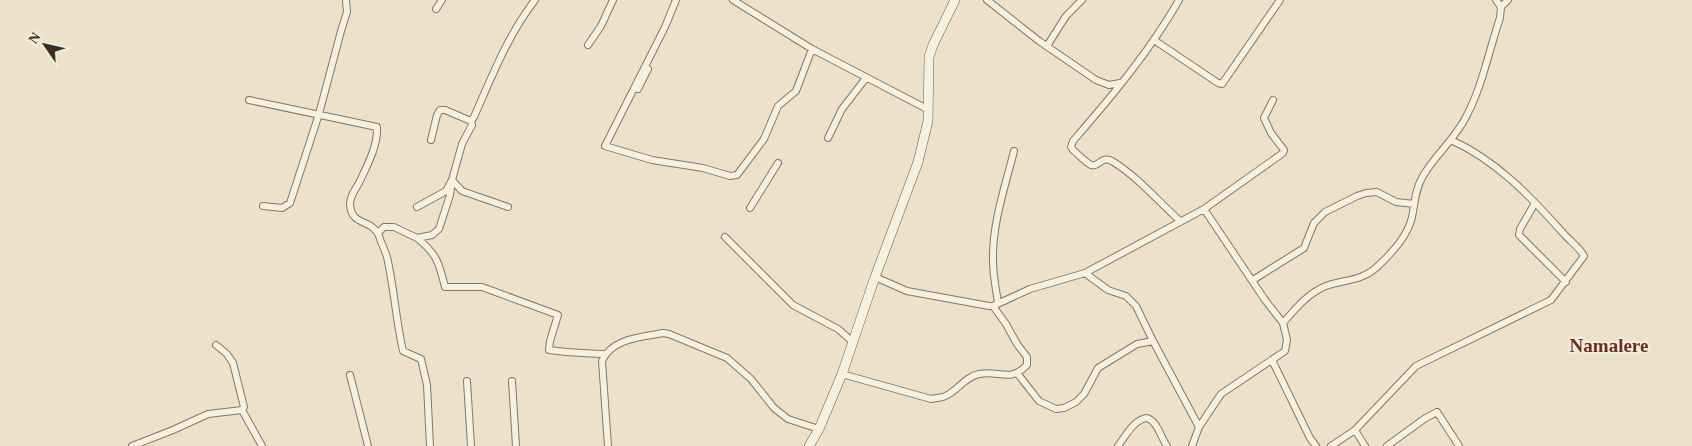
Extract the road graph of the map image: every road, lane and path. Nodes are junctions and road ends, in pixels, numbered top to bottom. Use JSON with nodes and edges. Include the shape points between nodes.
{"nodes":[{"id":1,"x":346,"y":0,"type":"edge"},
{"id":2,"x":442,"y":0,"type":"edge"},
{"id":3,"x":535,"y":0,"type":"edge"},
{"id":4,"x":613,"y":0,"type":"edge"},
{"id":5,"x":676,"y":0,"type":"edge"},
{"id":6,"x":733,"y":0,"type":"edge"},
{"id":7,"x":955,"y":0,"type":"edge"},
{"id":8,"x":1082,"y":0,"type":"edge"},
{"id":9,"x":1179,"y":0,"type":"edge"},
{"id":10,"x":1280,"y":0,"type":"edge"},
{"id":11,"x":1496,"y":0,"type":"edge"},
{"id":12,"x":1508,"y":0,"type":"edge"},
{"id":13,"x":989,"y":1,"type":"edge"},
{"id":14,"x":1501,"y":6,"type":"junction"},
{"id":15,"x":436,"y":9,"type":"dead end"},
{"id":16,"x":1154,"y":40,"type":"junction"},
{"id":17,"x":588,"y":45,"type":"dead end"},
{"id":18,"x":1047,"y":46,"type":"junction"},
{"id":19,"x":812,"y":49,"type":"junction"},
{"id":20,"x":651,"y":60,"type":"dead end"},
{"id":21,"x":866,"y":78,"type":"junction"},
{"id":22,"x":1122,"y":82,"type":"junction"},
{"id":23,"x":249,"y":100,"type":"dead end"},
{"id":24,"x":1273,"y":100,"type":"dead end"},
{"id":25,"x":928,"y":110,"type":"junction"},
{"id":26,"x":319,"y":114,"type":"junction"},
{"id":27,"x":618,"y":114,"type":"dead end"},
{"id":28,"x":471,"y":121,"type":"junction"},
{"id":29,"x":828,"y":138,"type":"dead end"},
{"id":30,"x":431,"y":140,"type":"dead end"},
{"id":31,"x":1452,"y":140,"type":"junction"},
{"id":32,"x":1014,"y":151,"type":"dead end"},
{"id":33,"x":778,"y":163,"type":"dead end"},
{"id":34,"x":452,"y":180,"type":"junction"},
{"id":35,"x":1535,"y":203,"type":"junction"},
{"id":36,"x":1414,"y":204,"type":"junction"},
{"id":37,"x":263,"y":206,"type":"dead end"},
{"id":38,"x":417,"y":207,"type":"dead end"},
{"id":39,"x":508,"y":207,"type":"dead end"},
{"id":40,"x":750,"y":208,"type":"dead end"},
{"id":41,"x":1204,"y":209,"type":"junction"},
{"id":42,"x":1180,"y":221,"type":"junction"},
{"id":43,"x":378,"y":233,"type":"junction"},
{"id":44,"x":725,"y":237,"type":"dead end"},
{"id":45,"x":417,"y":238,"type":"junction"},
{"id":46,"x":1085,"y":274,"type":"junction"},
{"id":47,"x":875,"y":277,"type":"junction"},
{"id":48,"x":1252,"y":280,"type":"junction"},
{"id":49,"x":1566,"y":282,"type":"junction"},
{"id":50,"x":996,"y":304,"type":"junction"},
{"id":51,"x":1283,"y":323,"type":"junction"},
{"id":52,"x":1153,"y":341,"type":"junction"},
{"id":53,"x":854,"y":342,"type":"junction"},
{"id":54,"x":216,"y":345,"type":"dead end"},
{"id":55,"x":605,"y":354,"type":"junction"},
{"id":56,"x":1272,"y":360,"type":"junction"},
{"id":57,"x":1017,"y":373,"type":"junction"},
{"id":58,"x":842,"y":374,"type":"junction"},
{"id":59,"x":350,"y":375,"type":"dead end"},
{"id":60,"x":467,"y":381,"type":"dead end"},
{"id":61,"x":512,"y":381,"type":"dead end"},
{"id":62,"x":242,"y":410,"type":"junction"},
{"id":63,"x":1199,"y":427,"type":"junction"},
{"id":64,"x":819,"y":429,"type":"junction"},
{"id":65,"x":1355,"y":430,"type":"junction"},
{"id":66,"x":430,"y":445,"type":"edge"},
{"id":67,"x":132,"y":446,"type":"edge"},
{"id":68,"x":262,"y":446,"type":"edge"},
{"id":69,"x":368,"y":446,"type":"edge"},
{"id":70,"x":422,"y":446,"type":"edge"},
{"id":71,"x":471,"y":446,"type":"edge"},
{"id":72,"x":516,"y":446,"type":"edge"},
{"id":73,"x":608,"y":446,"type":"edge"},
{"id":74,"x":809,"y":446,"type":"edge"},
{"id":75,"x":1118,"y":446,"type":"edge"},
{"id":76,"x":1167,"y":446,"type":"edge"},
{"id":77,"x":1192,"y":446,"type":"edge"},
{"id":78,"x":1316,"y":446,"type":"edge"},
{"id":79,"x":1331,"y":446,"type":"edge"},
{"id":80,"x":1365,"y":446,"type":"edge"},
{"id":81,"x":1388,"y":446,"type":"edge"},
{"id":82,"x":1459,"y":446,"type":"edge"}],
"edges":[{"from":1,"to":26,"type":"street","via":[[347,12]]},
{"from":2,"to":15,"type":"street"},
{"from":3,"to":28,"type":"street","via":[[508,42]]},
{"from":4,"to":17,"type":"street"},
{"from":5,"to":19,"type":"street","via":[[605,146],[652,160],[737,175],[764,139],[778,106],[796,91]]},
{"from":6,"to":19,"type":"street"},
{"from":7,"to":25,"type":"street","via":[[929,57]]},
{"from":8,"to":18,"type":"street","via":[[1066,16]]},
{"from":9,"to":16,"type":"street"},
{"from":10,"to":16,"type":"street","via":[[1222,84]]},
{"from":11,"to":14,"type":"street"},
{"from":12,"to":14,"type":"street"},
{"from":13,"to":18,"type":"street"},
{"from":14,"to":31,"type":"street","via":[[1478,91]]},
{"from":16,"to":22,"type":"street"},
{"from":18,"to":22,"type":"street","via":[[1096,80],[1109,85]]},
{"from":19,"to":21,"type":"street"},
{"from":20,"to":27,"type":"street","via":[[645,79]]},
{"from":21,"to":25,"type":"street"},
{"from":21,"to":29,"type":"street","via":[[842,108]]},
{"from":22,"to":42,"type":"street","via":[[1073,141],[1072,148],[1093,165],[1104,159],[1111,161],[1146,188]]},
{"from":23,"to":26,"type":"street"},
{"from":24,"to":41,"type":"street","via":[[1264,118],[1284,150],[1283,154]]},
{"from":25,"to":47,"type":"street","via":[[918,162]]},
{"from":26,"to":37,"type":"street","via":[[290,203],[282,208]]},
{"from":26,"to":43,"type":"street","via":[[377,127],[377,137],[350,203],[355,218]]},
{"from":28,"to":30,"type":"street","via":[[440,110]]},
{"from":28,"to":34,"type":"street"},
{"from":31,"to":35,"type":"street","via":[[1470,148],[1496,167]]},
{"from":31,"to":36,"type":"street","via":[[1422,177]]},
{"from":32,"to":50,"type":"street","via":[[1001,201],[994,248]]},
{"from":33,"to":40,"type":"street"},
{"from":34,"to":38,"type":"street","via":[[446,191]]},
{"from":34,"to":39,"type":"street","via":[[462,191]]},
{"from":34,"to":45,"type":"street","via":[[439,229],[432,235]]},
{"from":35,"to":49,"type":"street","via":[[1519,235]]},
{"from":35,"to":49,"type":"street","via":[[1584,256]]},
{"from":36,"to":48,"type":"street","via":[[1396,202],[1377,192],[1357,196],[1325,212],[1314,223],[1304,248]]},
{"from":36,"to":51,"type":"street","via":[[1407,231],[1376,268],[1353,280],[1327,285],[1314,292]]},
{"from":41,"to":42,"type":"street"},
{"from":41,"to":48,"type":"street"},
{"from":42,"to":46,"type":"street"},
{"from":43,"to":45,"type":"street","via":[[384,227],[394,228]]},
{"from":43,"to":66,"type":"street","via":[[387,255],[404,351],[421,359],[427,385]]},
{"from":44,"to":53,"type":"street","via":[[793,305],[838,329]]},
{"from":45,"to":55,"type":"street","via":[[430,248],[439,263],[445,287],[482,288],[558,316],[549,350]]},
{"from":46,"to":50,"type":"street","via":[[1030,289]]},
{"from":46,"to":52,"type":"street","via":[[1108,290],[1131,299]]},
{"from":47,"to":50,"type":"street","via":[[907,291],[965,302]]},
{"from":47,"to":53,"type":"street"},
{"from":48,"to":51,"type":"street"},
{"from":49,"to":65,"type":"street","via":[[1551,300],[1416,366]]},
{"from":50,"to":57,"type":"street","via":[[1027,357],[1027,365]]},
{"from":51,"to":56,"type":"street","via":[[1287,348]]},
{"from":52,"to":57,"type":"street","via":[[1137,344],[1098,368],[1084,394],[1064,408],[1056,409],[1039,400]]},
{"from":52,"to":63,"type":"street"},
{"from":53,"to":58,"type":"street"},
{"from":54,"to":62,"type":"street","via":[[233,363],[245,404]]},
{"from":55,"to":64,"type":"street","via":[[621,343],[669,334],[727,358],[788,419]]},
{"from":55,"to":73,"type":"street","via":[[602,361]]},
{"from":56,"to":63,"type":"street","via":[[1221,394]]},
{"from":56,"to":78,"type":"street"},
{"from":57,"to":58,"type":"street","via":[[980,373],[944,396],[931,399]]},
{"from":58,"to":64,"type":"street"},
{"from":59,"to":69,"type":"street"},
{"from":60,"to":71,"type":"street"},
{"from":61,"to":72,"type":"street"},
{"from":62,"to":67,"type":"street","via":[[208,414]]},
{"from":62,"to":68,"type":"street"},
{"from":63,"to":77,"type":"street"},
{"from":64,"to":74,"type":"street"},
{"from":65,"to":79,"type":"street"},
{"from":65,"to":80,"type":"street"},
{"from":66,"to":70,"type":"street"},
{"from":75,"to":76,"type":"street","via":[[1132,427],[1146,418],[1157,425]]},
{"from":81,"to":82,"type":"street","via":[[1437,412]]}]}
